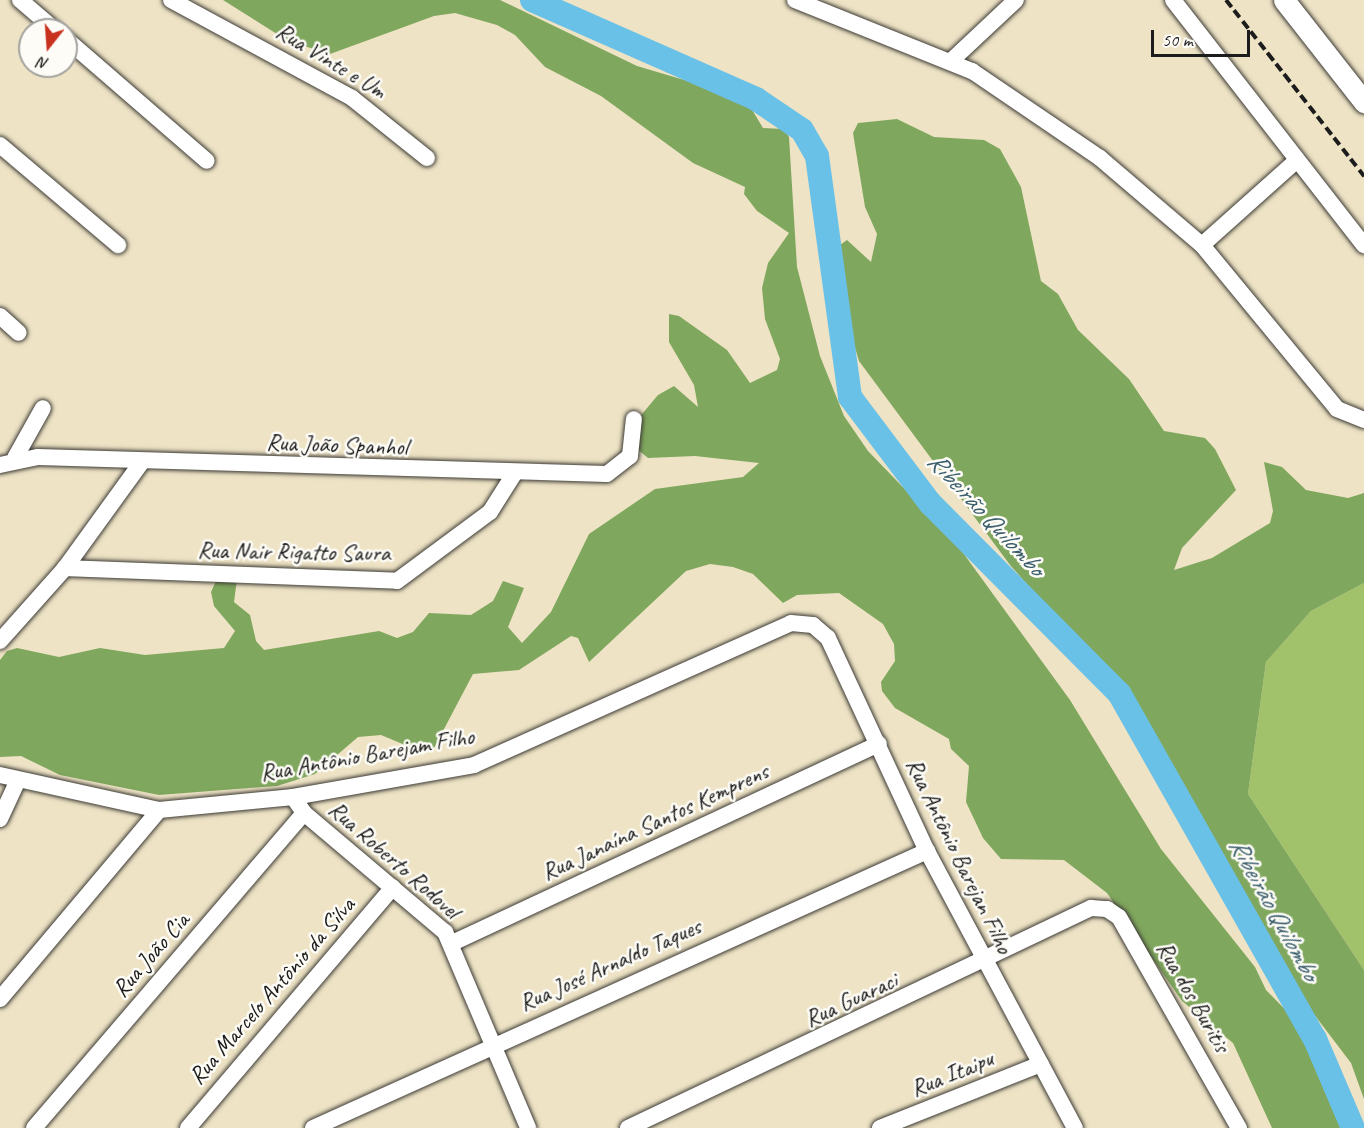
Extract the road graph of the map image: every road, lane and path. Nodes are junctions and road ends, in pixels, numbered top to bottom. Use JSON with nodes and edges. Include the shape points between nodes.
{"nodes":[{"id":1,"x":20,"y":0,"type":"edge"},
{"id":2,"x":171,"y":0,"type":"edge"},
{"id":3,"x":795,"y":0,"type":"edge"},
{"id":4,"x":1016,"y":0,"type":"edge"},
{"id":5,"x":1173,"y":0,"type":"edge"},
{"id":6,"x":1284,"y":0,"type":"edge"},
{"id":7,"x":824,"y":5,"type":"edge"},
{"id":8,"x":41,"y":18,"type":"edge"},
{"id":9,"x":78,"y":49,"type":"edge"},
{"id":10,"x":951,"y":61,"type":"junction"},
{"id":11,"x":1364,"y":102,"type":"edge"},
{"id":12,"x":0,"y":146,"type":"edge"},
{"id":13,"x":427,"y":158,"type":"dead end"},
{"id":14,"x":1297,"y":160,"type":"junction"},
{"id":15,"x":207,"y":161,"type":"dead end"},
{"id":16,"x":118,"y":245,"type":"dead end"},
{"id":17,"x":1202,"y":245,"type":"junction"},
{"id":18,"x":1364,"y":245,"type":"edge"},
{"id":19,"x":0,"y":316,"type":"edge"},
{"id":20,"x":19,"y":333,"type":"dead end"},
{"id":21,"x":43,"y":408,"type":"dead end"},
{"id":22,"x":634,"y":419,"type":"dead end"},
{"id":23,"x":1364,"y":420,"type":"edge"},
{"id":24,"x":8,"y":461,"type":"edge"},
{"id":25,"x":141,"y":463,"type":"junction"},
{"id":26,"x":514,"y":474,"type":"junction"},
{"id":27,"x":65,"y":568,"type":"junction"},
{"id":28,"x":791,"y":623,"type":"joint"},
{"id":29,"x":0,"y":641,"type":"edge"},
{"id":30,"x":879,"y":744,"type":"junction"},
{"id":31,"x":0,"y":775,"type":"edge"},
{"id":32,"x":18,"y":780,"type":"junction"},
{"id":33,"x":292,"y":797,"type":"junction"},
{"id":34,"x":159,"y":810,"type":"junction"},
{"id":35,"x":304,"y":813,"type":"junction"},
{"id":36,"x":0,"y":819,"type":"edge"},
{"id":37,"x":927,"y":851,"type":"junction"},
{"id":38,"x":393,"y":887,"type":"junction"},
{"id":39,"x":1091,"y":908,"type":"joint"},
{"id":40,"x":452,"y":943,"type":"junction"},
{"id":41,"x":984,"y":963,"type":"junction"},
{"id":42,"x":0,"y":999,"type":"edge"},
{"id":43,"x":492,"y":1044,"type":"junction"},
{"id":44,"x":1041,"y":1064,"type":"junction"},
{"id":45,"x":670,"y":1112,"type":"junction"},
{"id":46,"x":34,"y":1128,"type":"edge"},
{"id":47,"x":188,"y":1128,"type":"edge"},
{"id":48,"x":313,"y":1128,"type":"edge"},
{"id":49,"x":528,"y":1128,"type":"edge"},
{"id":50,"x":628,"y":1128,"type":"edge"},
{"id":51,"x":677,"y":1128,"type":"edge"},
{"id":52,"x":880,"y":1128,"type":"edge"},
{"id":53,"x":1075,"y":1128,"type":"edge"},
{"id":54,"x":1239,"y":1128,"type":"edge"}],
"edges":[{"from":1,"to":8,"type":"street"},
{"from":2,"to":13,"type":"street","name":"Rua Vinte e Um","via":[[352,98]]},
{"from":3,"to":7,"type":"street"},
{"from":4,"to":10,"type":"street"},
{"from":5,"to":14,"type":"street"},
{"from":6,"to":11,"type":"main road"},
{"from":7,"to":10,"type":"street"},
{"from":9,"to":15,"type":"street"},
{"from":10,"to":17,"type":"street","via":[[1100,158]]},
{"from":12,"to":16,"type":"street"},
{"from":14,"to":17,"type":"street"},
{"from":14,"to":18,"type":"street"},
{"from":17,"to":23,"type":"street","via":[[1337,410]]},
{"from":19,"to":20,"type":"street"},
{"from":21,"to":24,"type":"street"},
{"from":22,"to":26,"type":"street","name":"Rua João Spanhol","via":[[630,456],[620,468],[607,474]]},
{"from":24,"to":25,"type":"street","name":"Rua João Spanhol"},
{"from":25,"to":26,"type":"street","name":"Rua João Spanhol"},
{"from":25,"to":27,"type":"street"},
{"from":26,"to":27,"type":"street","name":"Rua Nair Rigatto Saura","via":[[490,512],[397,581]]},
{"from":27,"to":29,"type":"street"},
{"from":28,"to":30,"type":"street","name":"Rua Antônio Barejan Filho","via":[[813,625],[828,638]]},
{"from":28,"to":33,"type":"street","name":"Rua Antônio Barejam Filho","via":[[474,765]]},
{"from":30,"to":37,"type":"street","name":"Rua Antônio Barejan Filho"},
{"from":30,"to":40,"type":"street","name":"Rua Janaína Santos Kemprens"},
{"from":31,"to":32,"type":"street","name":"Rua Antônio Barejam Filho"},
{"from":32,"to":34,"type":"street","name":"Rua Antônio Barejam Filho"},
{"from":32,"to":36,"type":"street"},
{"from":33,"to":34,"type":"street","name":"Rua Antônio Barejam Filho"},
{"from":33,"to":35,"type":"street","name":"Rua Roberto Rodovel"},
{"from":34,"to":42,"type":"street"},
{"from":35,"to":38,"type":"street","name":"Rua Roberto Rodovel"},
{"from":35,"to":46,"type":"street","name":"Rua João Cia"},
{"from":37,"to":41,"type":"street","name":"Rua Antônio Barejan Filho"},
{"from":37,"to":43,"type":"street","name":"Rua José Arnaldo Taques"},
{"from":38,"to":40,"type":"street","name":"Rua Roberto Rodovel"},
{"from":38,"to":47,"type":"street","name":"Rua Marcelo Antônio da Silva"},
{"from":39,"to":41,"type":"street","name":"Rua Guaraci"},
{"from":39,"to":54,"type":"street","name":"Rua dos Buritis","via":[[1107,909],[1119,917]]},
{"from":40,"to":43,"type":"street","name":"Rua Roberto Rodovel"},
{"from":41,"to":44,"type":"street","name":"Rua Antônio Barejan Filho"},
{"from":41,"to":45,"type":"street","name":"Rua Guaraci"},
{"from":43,"to":48,"type":"street","name":"Rua José Arnaldo Taques"},
{"from":43,"to":49,"type":"street","name":"Rua Roberto Rodovel"},
{"from":44,"to":52,"type":"street","name":"Rua Itaipu"},
{"from":44,"to":53,"type":"street","name":"Rua Antônio Barejan Filho"},
{"from":45,"to":50,"type":"street","name":"Rua Guaraci"},
{"from":45,"to":51,"type":"street"}]}
